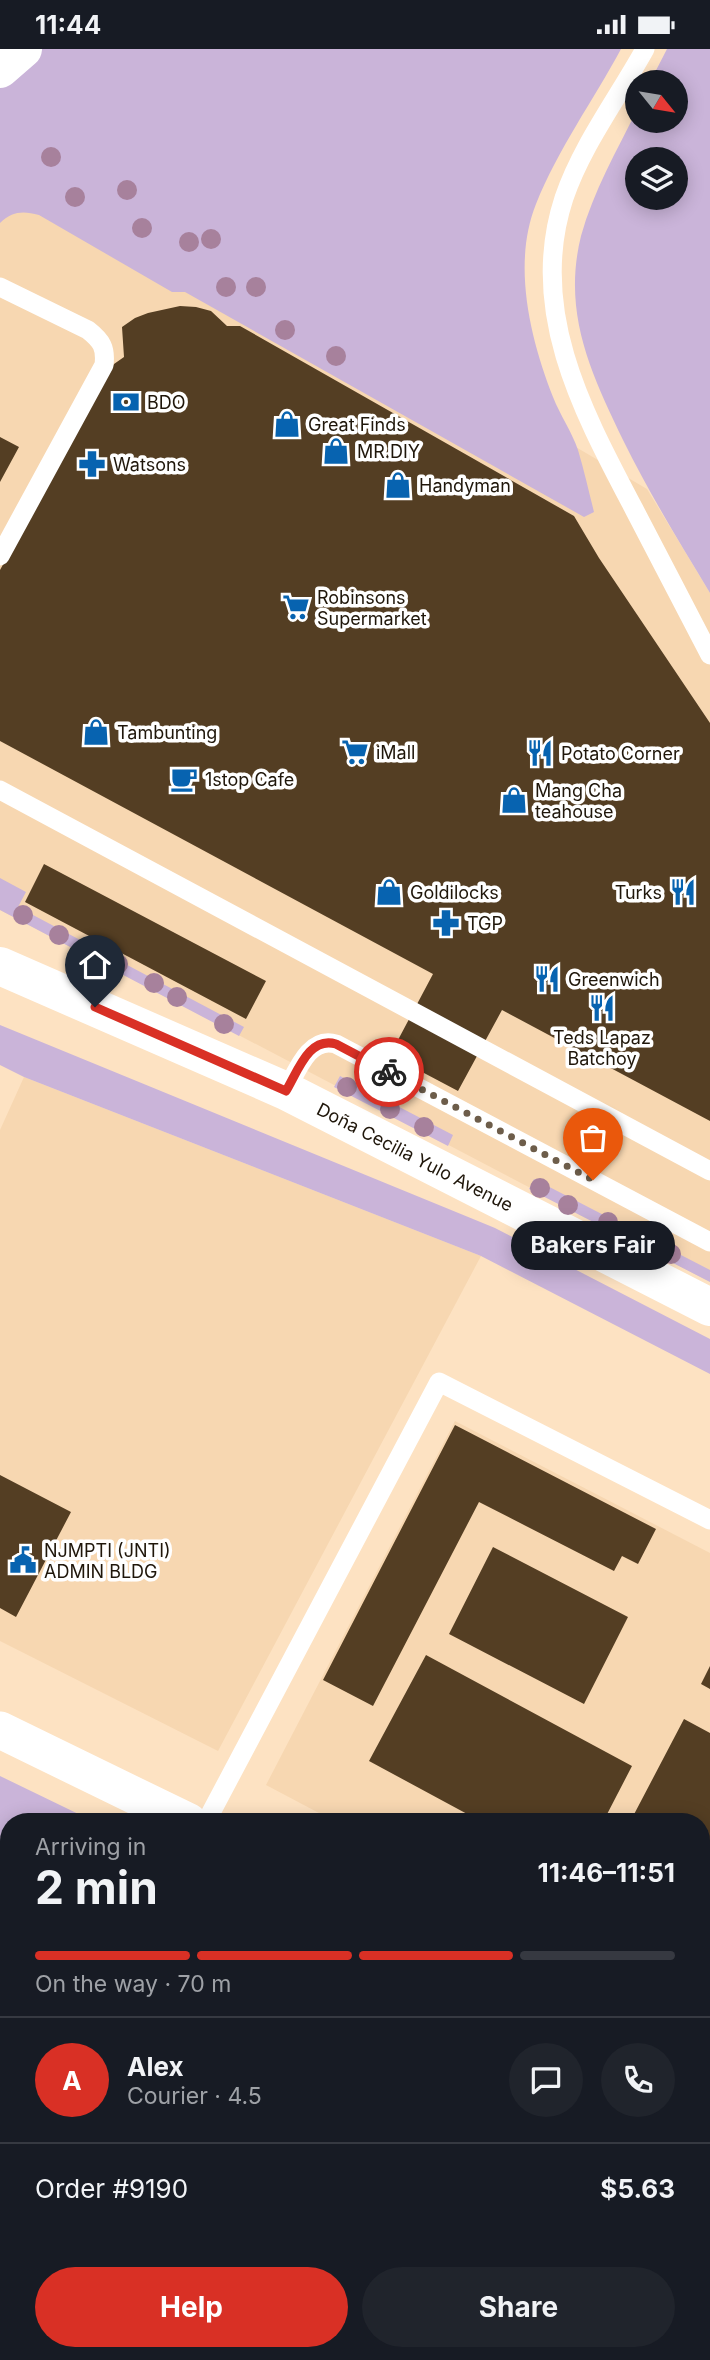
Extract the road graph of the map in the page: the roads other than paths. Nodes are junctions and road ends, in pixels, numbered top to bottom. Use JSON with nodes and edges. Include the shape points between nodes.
{"nodes":[{"id":1,"x":23,"y":49,"type":"edge"},
{"id":2,"x":645,"y":49,"type":"edge"},
{"id":3,"x":0,"y":69,"type":"edge"},
{"id":4,"x":0,"y":287,"type":"edge"},
{"id":5,"x":0,"y":557,"type":"edge"},
{"id":6,"x":710,"y":655,"type":"edge"},
{"id":7,"x":0,"y":790,"type":"edge"},
{"id":8,"x":0,"y":965,"type":"edge"},
{"id":9,"x":286,"y":1091,"type":"junction"},
{"id":10,"x":710,"y":1171,"type":"edge"},
{"id":11,"x":710,"y":1242,"type":"edge"},
{"id":12,"x":710,"y":1307,"type":"edge"},
{"id":13,"x":710,"y":1520,"type":"edge"},
{"id":14,"x":0,"y":1730,"type":"edge"},
{"id":15,"x":171,"y":1813,"type":"edge"},
{"id":16,"x":211,"y":1813,"type":"edge"}],
"edges":[{"from":1,"to":3,"type":"main road"},
{"from":2,"to":6,"type":"lane","via":[[581,158],[564,197],[553,241],[552,290],[559,338],[591,428]]},
{"from":4,"to":5,"type":"lane","via":[[88,330],[101,340],[105,351],[104,365]]},
{"from":7,"to":10,"type":"lane"},
{"from":8,"to":9,"type":"main road","name":"Doña Cecilia Yulo Avenue"},
{"from":9,"to":11,"type":"lane","via":[[317,1044],[336,1044]]},
{"from":9,"to":12,"type":"main road","name":"Doña Cecilia Yulo Avenue"},
{"from":13,"to":16,"type":"lane","via":[[439,1382]]},
{"from":14,"to":15,"type":"street"}]}
